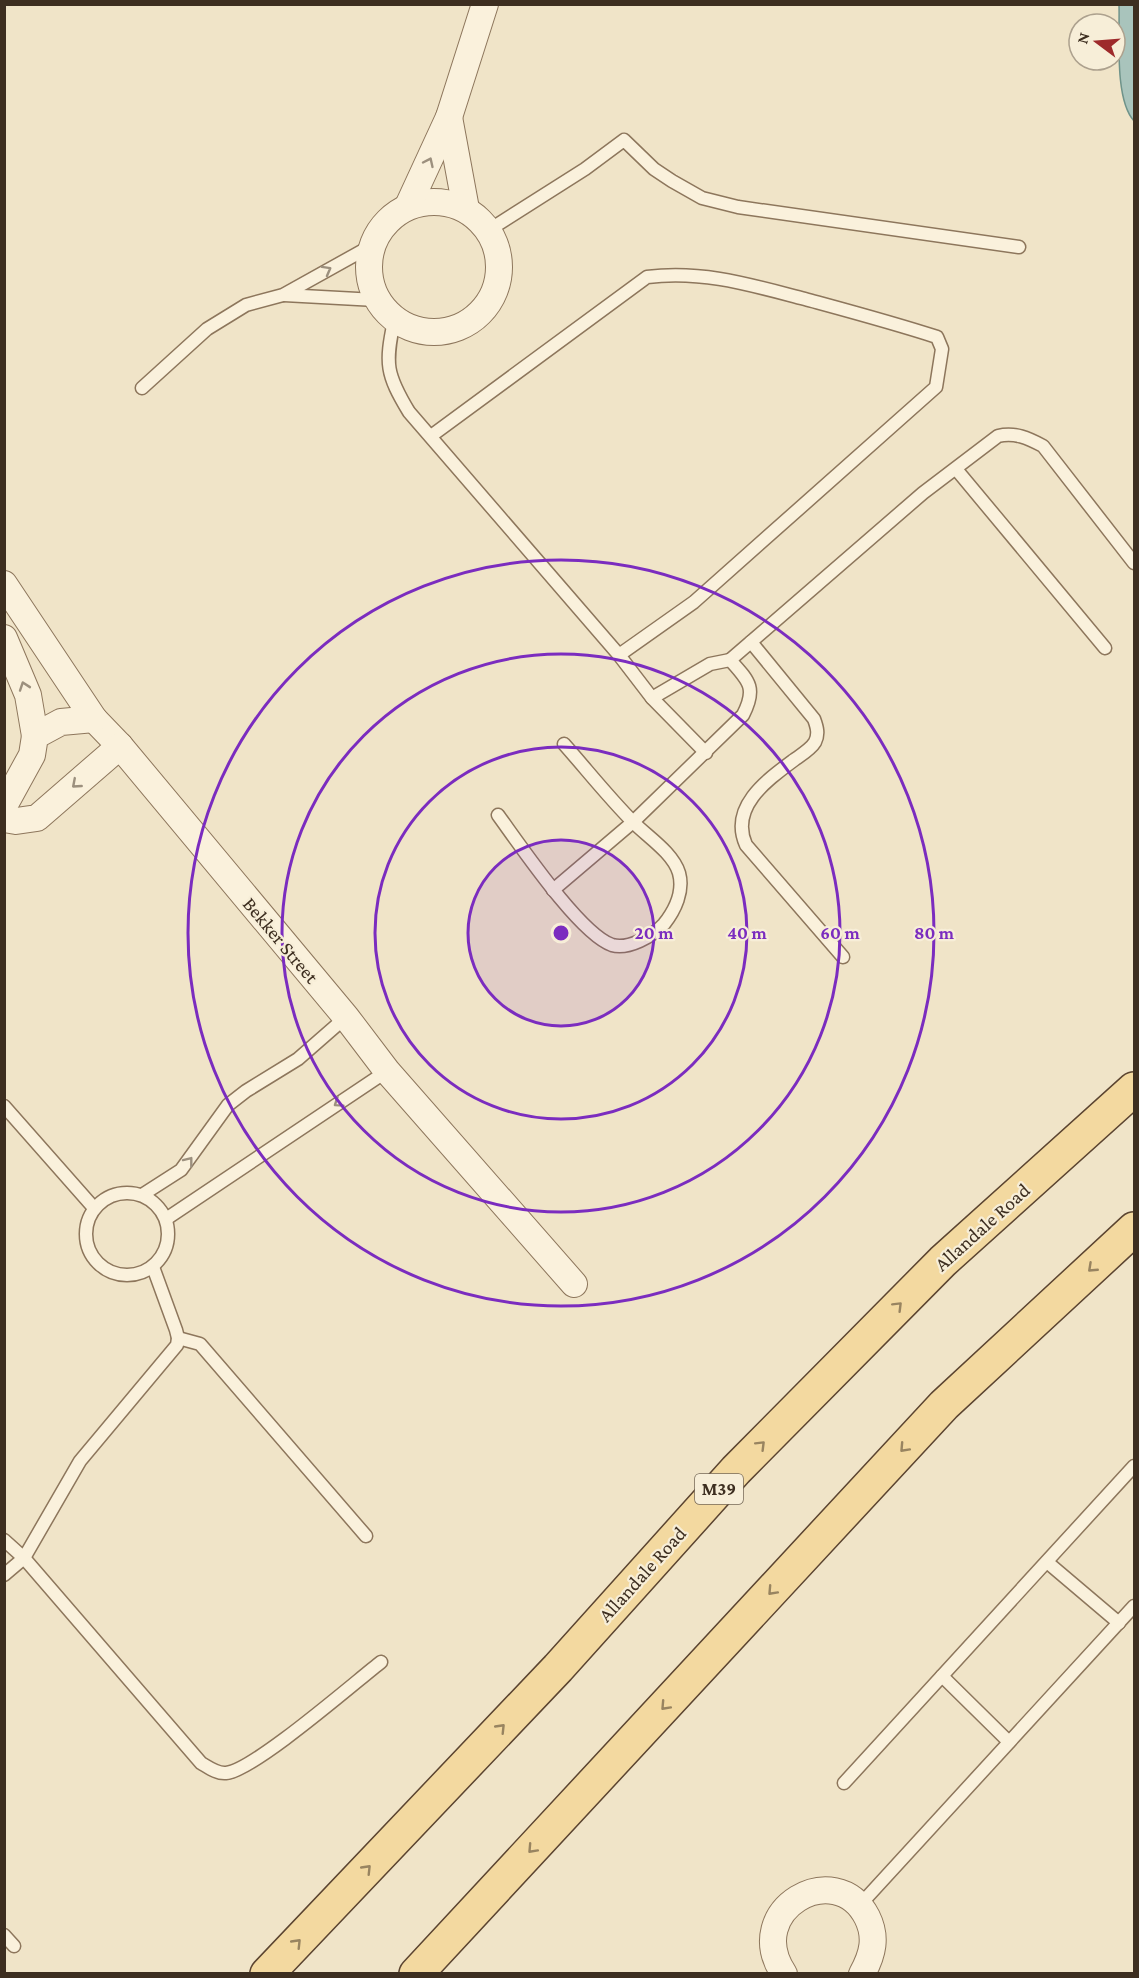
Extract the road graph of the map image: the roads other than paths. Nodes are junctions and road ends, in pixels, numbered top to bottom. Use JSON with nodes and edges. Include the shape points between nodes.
{"nodes":[{"id":1,"x":485,"y":4,"type":"edge"},
{"id":2,"x":449,"y":117,"type":"junction"},
{"id":3,"x":408,"y":206,"type":"junction"},
{"id":4,"x":466,"y":209,"type":"junction"},
{"id":5,"x":489,"y":230,"type":"junction"},
{"id":6,"x":371,"y":246,"type":"junction"},
{"id":7,"x":1019,"y":247,"type":"dead end"},
{"id":8,"x":283,"y":295,"type":"junction"},
{"id":9,"x":376,"y":300,"type":"junction"},
{"id":10,"x":394,"y":321,"type":"junction"},
{"id":11,"x":142,"y":388,"type":"dead end"},
{"id":12,"x":431,"y":436,"type":"junction"},
{"id":13,"x":956,"y":469,"type":"junction"},
{"id":14,"x":1134,"y":562,"type":"edge"},
{"id":15,"x":4,"y":584,"type":"edge"},
{"id":16,"x":4,"y":638,"type":"edge"},
{"id":17,"x":751,"y":642,"type":"junction"},
{"id":18,"x":1105,"y":648,"type":"dead end"},
{"id":19,"x":619,"y":655,"type":"junction"},
{"id":20,"x":730,"y":660,"type":"junction"},
{"id":21,"x":652,"y":698,"type":"junction"},
{"id":22,"x":94,"y":719,"type":"junction"},
{"id":23,"x":35,"y":736,"type":"junction"},
{"id":24,"x":564,"y":744,"type":"dead end"},
{"id":25,"x":120,"y":746,"type":"junction"},
{"id":26,"x":706,"y":753,"type":"junction"},
{"id":27,"x":4,"y":806,"type":"edge"},
{"id":28,"x":498,"y":815,"type":"dead end"},
{"id":29,"x":4,"y":819,"type":"edge"},
{"id":30,"x":633,"y":822,"type":"junction"},
{"id":31,"x":553,"y":890,"type":"junction"},
{"id":32,"x":843,"y":957,"type":"dead end"},
{"id":33,"x":346,"y":1017,"type":"junction"},
{"id":34,"x":387,"y":1071,"type":"junction"},
{"id":35,"x":1134,"y":1089,"type":"edge"},
{"id":36,"x":4,"y":1106,"type":"edge"},
{"id":37,"x":142,"y":1195,"type":"junction"},
{"id":38,"x":94,"y":1208,"type":"junction"},
{"id":39,"x":166,"y":1219,"type":"junction"},
{"id":40,"x":1134,"y":1229,"type":"edge"},
{"id":41,"x":153,"y":1267,"type":"junction"},
{"id":42,"x":574,"y":1284,"type":"dead end"},
{"id":43,"x":178,"y":1338,"type":"junction"},
{"id":44,"x":1134,"y":1466,"type":"edge"},
{"id":45,"x":366,"y":1536,"type":"dead end"},
{"id":46,"x":4,"y":1540,"type":"edge"},
{"id":47,"x":24,"y":1558,"type":"junction"},
{"id":48,"x":1047,"y":1562,"type":"junction"},
{"id":49,"x":4,"y":1575,"type":"edge"},
{"id":50,"x":1134,"y":1606,"type":"edge"},
{"id":51,"x":1119,"y":1623,"type":"junction"},
{"id":52,"x":381,"y":1662,"type":"dead end"},
{"id":53,"x":942,"y":1676,"type":"junction"},
{"id":54,"x":1009,"y":1742,"type":"junction"},
{"id":55,"x":844,"y":1783,"type":"dead end"},
{"id":56,"x":859,"y":1906,"type":"junction"},
{"id":57,"x":4,"y":1935,"type":"edge"},
{"id":58,"x":14,"y":1946,"type":"dead end"},
{"id":59,"x":873,"y":1969,"type":"edge"},
{"id":60,"x":267,"y":1974,"type":"edge"},
{"id":61,"x":416,"y":1974,"type":"edge"},
{"id":62,"x":784,"y":1974,"type":"edge"}],
"edges":[{"from":1,"to":2,"type":"street"},
{"from":3,"to":2,"type":"street","one_way":true},
{"from":2,"to":4,"type":"street"},
{"from":3,"to":4,"type":"street","via":[[435,201]]},
{"from":3,"to":6,"type":"street","via":[[385,222]]},
{"from":4,"to":5,"type":"street"},
{"from":5,"to":7,"type":"lane","via":[[624,140],[654,169],[702,198],[738,207]]},
{"from":5,"to":10,"type":"street","via":[[500,259],[496,290],[480,315],[453,331],[443,332],[423,333]]},
{"from":8,"to":6,"type":"lane","one_way":true},
{"from":6,"to":9,"type":"street","via":[[368,274]]},
{"from":8,"to":9,"type":"lane"},
{"from":8,"to":11,"type":"lane","via":[[246,304],[207,329]]},
{"from":9,"to":10,"type":"street"},
{"from":10,"to":12,"type":"lane","via":[[388,372],[409,412]]},
{"from":12,"to":19,"type":"lane"},
{"from":12,"to":19,"type":"lane","via":[[647,277],[674,274],[728,279],[937,338],[942,349],[936,387],[694,602]]},
{"from":13,"to":14,"type":"lane","via":[[998,436],[1014,435],[1043,446]]},
{"from":13,"to":17,"type":"lane"},
{"from":13,"to":18,"type":"lane"},
{"from":15,"to":22,"type":"street","name":"Bekker Street"},
{"from":23,"to":16,"type":"street","one_way":true,"via":[[28,695]]},
{"from":17,"to":20,"type":"lane"},
{"from":17,"to":32,"type":"lane","via":[[814,719],[818,731],[815,743],[763,784],[746,805],[741,835]]},
{"from":19,"to":21,"type":"lane"},
{"from":20,"to":21,"type":"lane","via":[[710,664]]},
{"from":20,"to":26,"type":"lane","via":[[745,676],[751,689],[750,702],[743,716]]},
{"from":21,"to":26,"type":"lane"},
{"from":22,"to":23,"type":"street","via":[[61,722]]},
{"from":22,"to":25,"type":"street","name":"Bekker Street"},
{"from":23,"to":27,"type":"street","via":[[32,754]]},
{"from":24,"to":30,"type":"lane"},
{"from":25,"to":29,"type":"street","one_way":true,"via":[[36,818]]},
{"from":25,"to":33,"type":"street","name":"Bekker Street"},
{"from":26,"to":30,"type":"lane"},
{"from":28,"to":31,"type":"lane"},
{"from":30,"to":31,"type":"lane"},
{"from":30,"to":31,"type":"lane","via":[[671,859],[679,873],[681,890],[663,924],[634,945],[611,945],[593,933]]},
{"from":33,"to":34,"type":"street","name":"Bekker Street"},
{"from":37,"to":33,"type":"lane","one_way":true,"via":[[182,1170],[228,1105],[298,1059]]},
{"from":34,"to":39,"type":"lane","one_way":true},
{"from":34,"to":42,"type":"street","name":"Bekker Street"},
{"from":60,"to":35,"type":"main road","name":"Allandale Road","number":"M39","one_way":true,"via":[[558,1668],[735,1470],[942,1261]]},
{"from":36,"to":38,"type":"lane"},
{"from":37,"to":38,"type":"lane","via":[[125,1192],[108,1196]]},
{"from":37,"to":39,"type":"lane","via":[[157,1205]]},
{"from":38,"to":41,"type":"lane","via":[[86,1223],[85,1240],[91,1257],[104,1269],[120,1275],[137,1275]]},
{"from":39,"to":41,"type":"lane","via":[[169,1236],[164,1253]]},
{"from":40,"to":61,"type":"main road","one_way":true,"via":[[944,1405]]},
{"from":41,"to":43,"type":"lane"},
{"from":43,"to":45,"type":"lane","via":[[200,1344]]},
{"from":43,"to":47,"type":"lane","via":[[172,1353],[80,1461]]},
{"from":44,"to":48,"type":"lane"},
{"from":46,"to":47,"type":"lane"},
{"from":47,"to":49,"type":"lane"},
{"from":47,"to":52,"type":"lane","via":[[201,1763],[224,1774],[265,1754]]},
{"from":48,"to":51,"type":"lane"},
{"from":48,"to":53,"type":"lane"},
{"from":50,"to":51,"type":"lane"},
{"from":51,"to":54,"type":"lane"},
{"from":53,"to":54,"type":"lane"},
{"from":53,"to":55,"type":"lane"},
{"from":54,"to":56,"type":"lane"},
{"from":56,"to":59,"type":"street","via":[[872,1926]]},
{"from":56,"to":62,"type":"street","via":[[837,1892],[821,1890],[790,1902],[773,1930],[777,1963]]},
{"from":57,"to":58,"type":"lane"}]}
